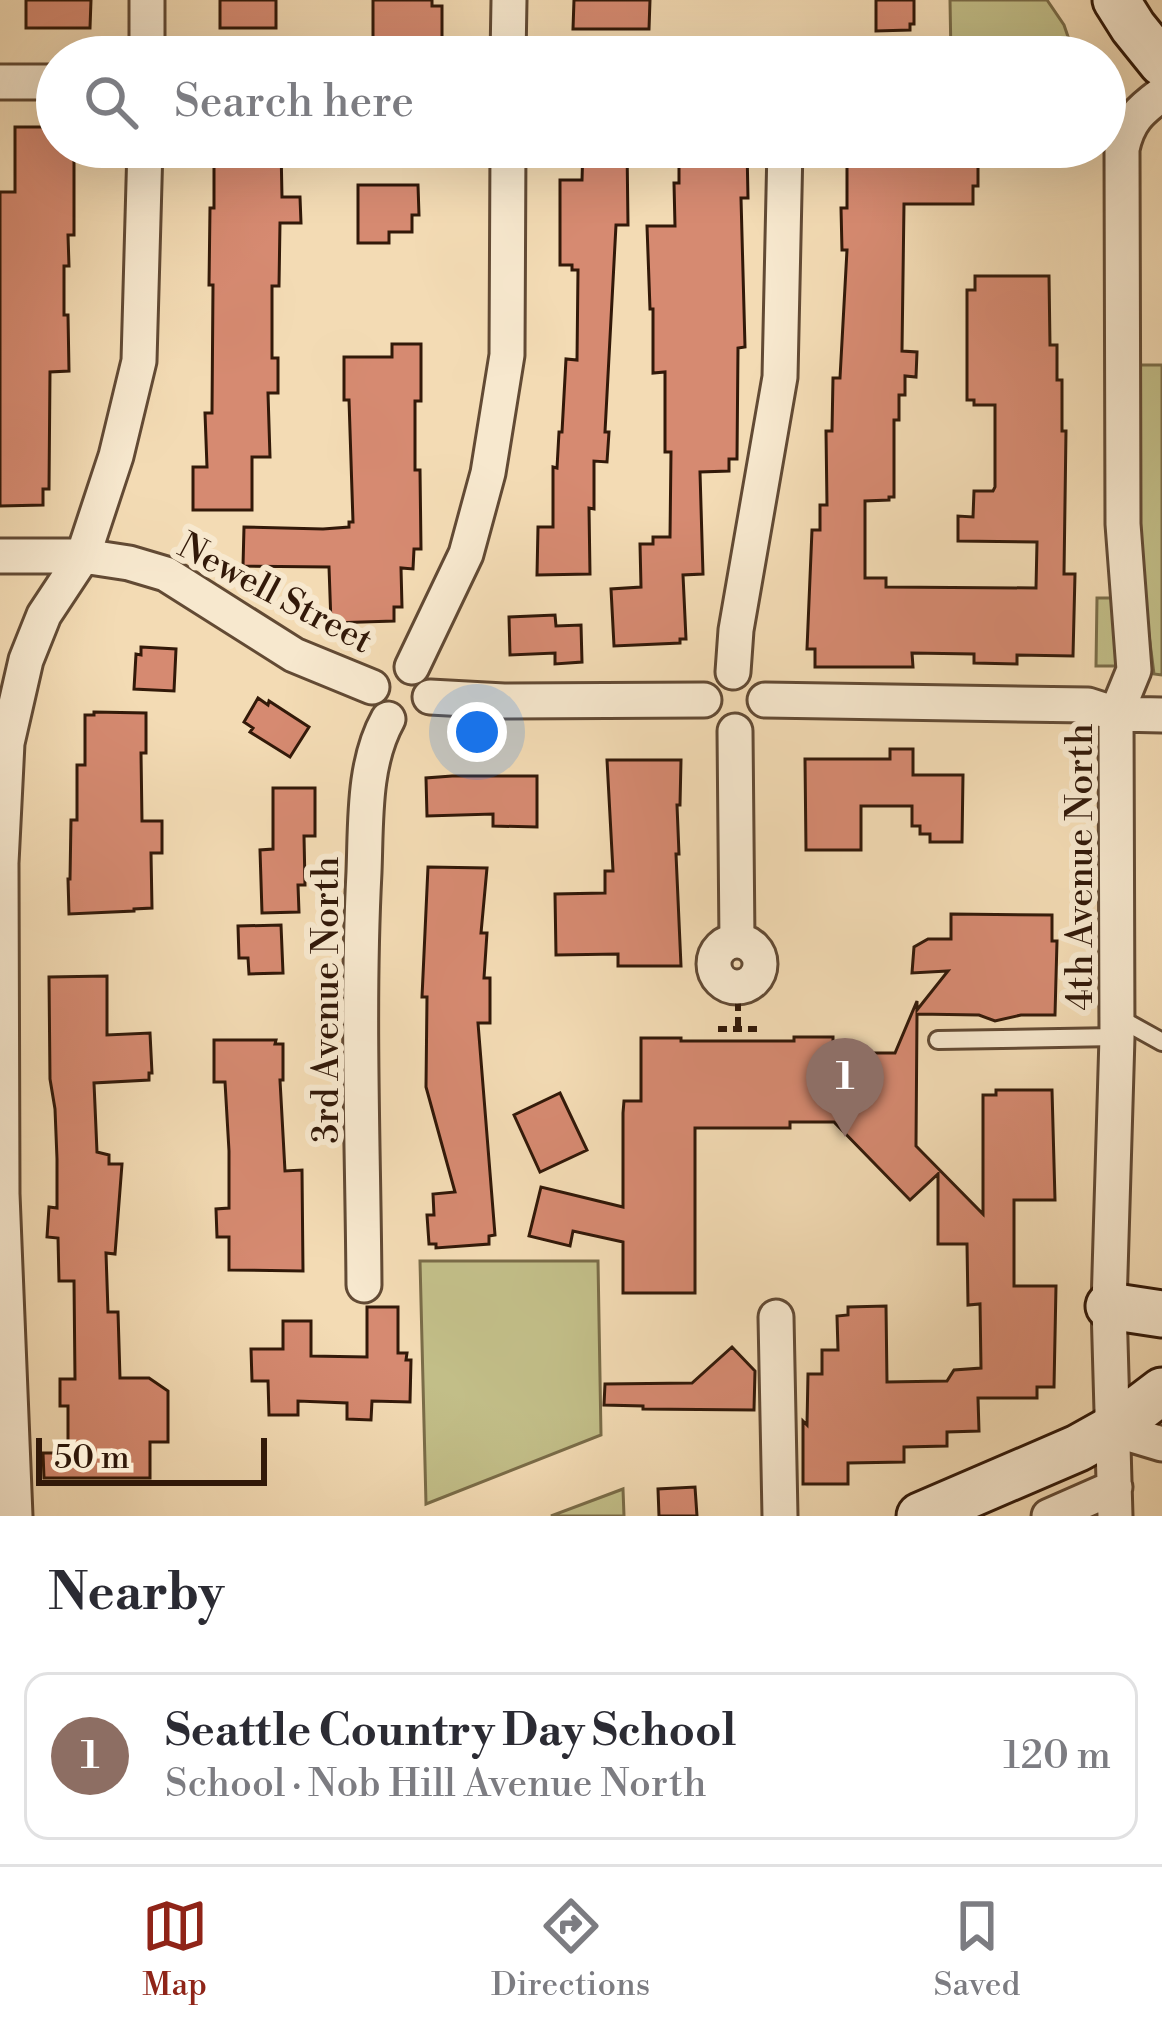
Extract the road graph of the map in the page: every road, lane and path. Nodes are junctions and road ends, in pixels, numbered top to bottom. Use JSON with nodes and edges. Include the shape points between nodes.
{"nodes":[{"id":1,"x":146,"y":0,"type":"edge"},
{"id":2,"x":509,"y":0,"type":"edge"},
{"id":3,"x":1119,"y":2,"type":"edge"},
{"id":4,"x":147,"y":36,"type":"edge"},
{"id":5,"x":508,"y":36,"type":"edge"},
{"id":6,"x":1162,"y":63,"type":"edge"},
{"id":7,"x":0,"y":82,"type":"edge"},
{"id":8,"x":36,"y":82,"type":"edge"},
{"id":9,"x":1162,"y":94,"type":"edge"},
{"id":10,"x":1126,"y":129,"type":"edge"},
{"id":11,"x":144,"y":168,"type":"edge"},
{"id":12,"x":508,"y":168,"type":"edge"},
{"id":13,"x":785,"y":168,"type":"edge"},
{"id":14,"x":1122,"y":168,"type":"edge"},
{"id":15,"x":0,"y":556,"type":"edge"},
{"id":16,"x":83,"y":556,"type":"junction"},
{"id":17,"x":412,"y":667,"type":"junction"},
{"id":18,"x":733,"y":672,"type":"junction"},
{"id":19,"x":372,"y":687,"type":"junction"},
{"id":20,"x":430,"y":698,"type":"junction"},
{"id":21,"x":704,"y":700,"type":"junction"},
{"id":22,"x":765,"y":700,"type":"junction"},
{"id":23,"x":1116,"y":714,"type":"junction"},
{"id":24,"x":1162,"y":715,"type":"edge"},
{"id":25,"x":388,"y":719,"type":"junction"},
{"id":26,"x":735,"y":731,"type":"junction"},
{"id":27,"x":737,"y":941,"type":"dead end"},
{"id":28,"x":738,"y":1002,"type":"dead end"},
{"id":29,"x":1117,"y":1027,"type":"junction"},
{"id":30,"x":718,"y":1029,"type":"dead end"},
{"id":31,"x":738,"y":1029,"type":"junction"},
{"id":32,"x":758,"y":1029,"type":"dead end"},
{"id":33,"x":938,"y":1040,"type":"dead end"},
{"id":34,"x":1162,"y":1042,"type":"edge"},
{"id":35,"x":364,"y":1286,"type":"dead end"},
{"id":36,"x":1109,"y":1306,"type":"junction"},
{"id":37,"x":1162,"y":1314,"type":"edge"},
{"id":38,"x":776,"y":1317,"type":"dead end"},
{"id":39,"x":1162,"y":1391,"type":"edge"},
{"id":40,"x":1162,"y":1422,"type":"edge"},
{"id":41,"x":1112,"y":1429,"type":"junction"},
{"id":42,"x":1162,"y":1444,"type":"edge"},
{"id":43,"x":1115,"y":1501,"type":"edge"},
{"id":44,"x":15,"y":1516,"type":"edge"},
{"id":45,"x":780,"y":1516,"type":"edge"},
{"id":46,"x":920,"y":1516,"type":"edge"},
{"id":47,"x":1049,"y":1516,"type":"edge"}],
"edges":[{"from":1,"to":4,"type":"street"},
{"from":2,"to":5,"type":"street"},
{"from":3,"to":6,"type":"main road"},
{"from":7,"to":8,"type":"street"},
{"from":9,"to":10,"type":"street","name":"4th Avenue North"},
{"from":11,"to":16,"type":"street","via":[[139,361]]},
{"from":12,"to":17,"type":"street","via":[[507,355],[488,473],[466,554]]},
{"from":13,"to":18,"type":"street","via":[[780,377]]},
{"from":14,"to":23,"type":"street","name":"4th Avenue North","via":[[1123,524],[1134,670]]},
{"from":15,"to":16,"type":"street","name":"Newell Street"},
{"from":16,"to":19,"type":"street","name":"Newell Street","via":[[166,574],[294,655]]},
{"from":16,"to":44,"type":"street","via":[[44,615],[7,743],[2,1194]]},
{"from":17,"to":19,"type":"street","via":[[390,666]]},
{"from":17,"to":20,"type":"street","via":[[426,678]]},
{"from":18,"to":21,"type":"street","via":[[715,679]]},
{"from":18,"to":22,"type":"street","via":[[752,677]]},
{"from":19,"to":25,"type":"street","via":[[374,705]]},
{"from":20,"to":21,"type":"street"},
{"from":20,"to":25,"type":"street","via":[[413,720]]},
{"from":21,"to":26,"type":"street","via":[[712,722]]},
{"from":22,"to":23,"type":"street","via":[[1088,705]]},
{"from":22,"to":26,"type":"street","via":[[755,722]]},
{"from":23,"to":24,"type":"street"},
{"from":23,"to":29,"type":"street","name":"4th Avenue North"},
{"from":25,"to":35,"type":"street","name":"3rd Avenue North","via":[[376,740],[367,800],[361,938]]},
{"from":26,"to":27,"type":"street"},
{"from":28,"to":31,"type":"path"},
{"from":29,"to":33,"type":"lane"},
{"from":29,"to":34,"type":"lane"},
{"from":29,"to":36,"type":"street","name":"4th Avenue North"},
{"from":30,"to":31,"type":"path"},
{"from":31,"to":32,"type":"path"},
{"from":36,"to":37,"type":"main road"},
{"from":36,"to":41,"type":"street","name":"4th Avenue North"},
{"from":38,"to":45,"type":"street"},
{"from":39,"to":41,"type":"main road"},
{"from":40,"to":41,"type":"main road"},
{"from":41,"to":42,"type":"street"},
{"from":41,"to":43,"type":"street","name":"4th Avenue North"},
{"from":41,"to":46,"type":"main road"},
{"from":43,"to":47,"type":"street"}]}
